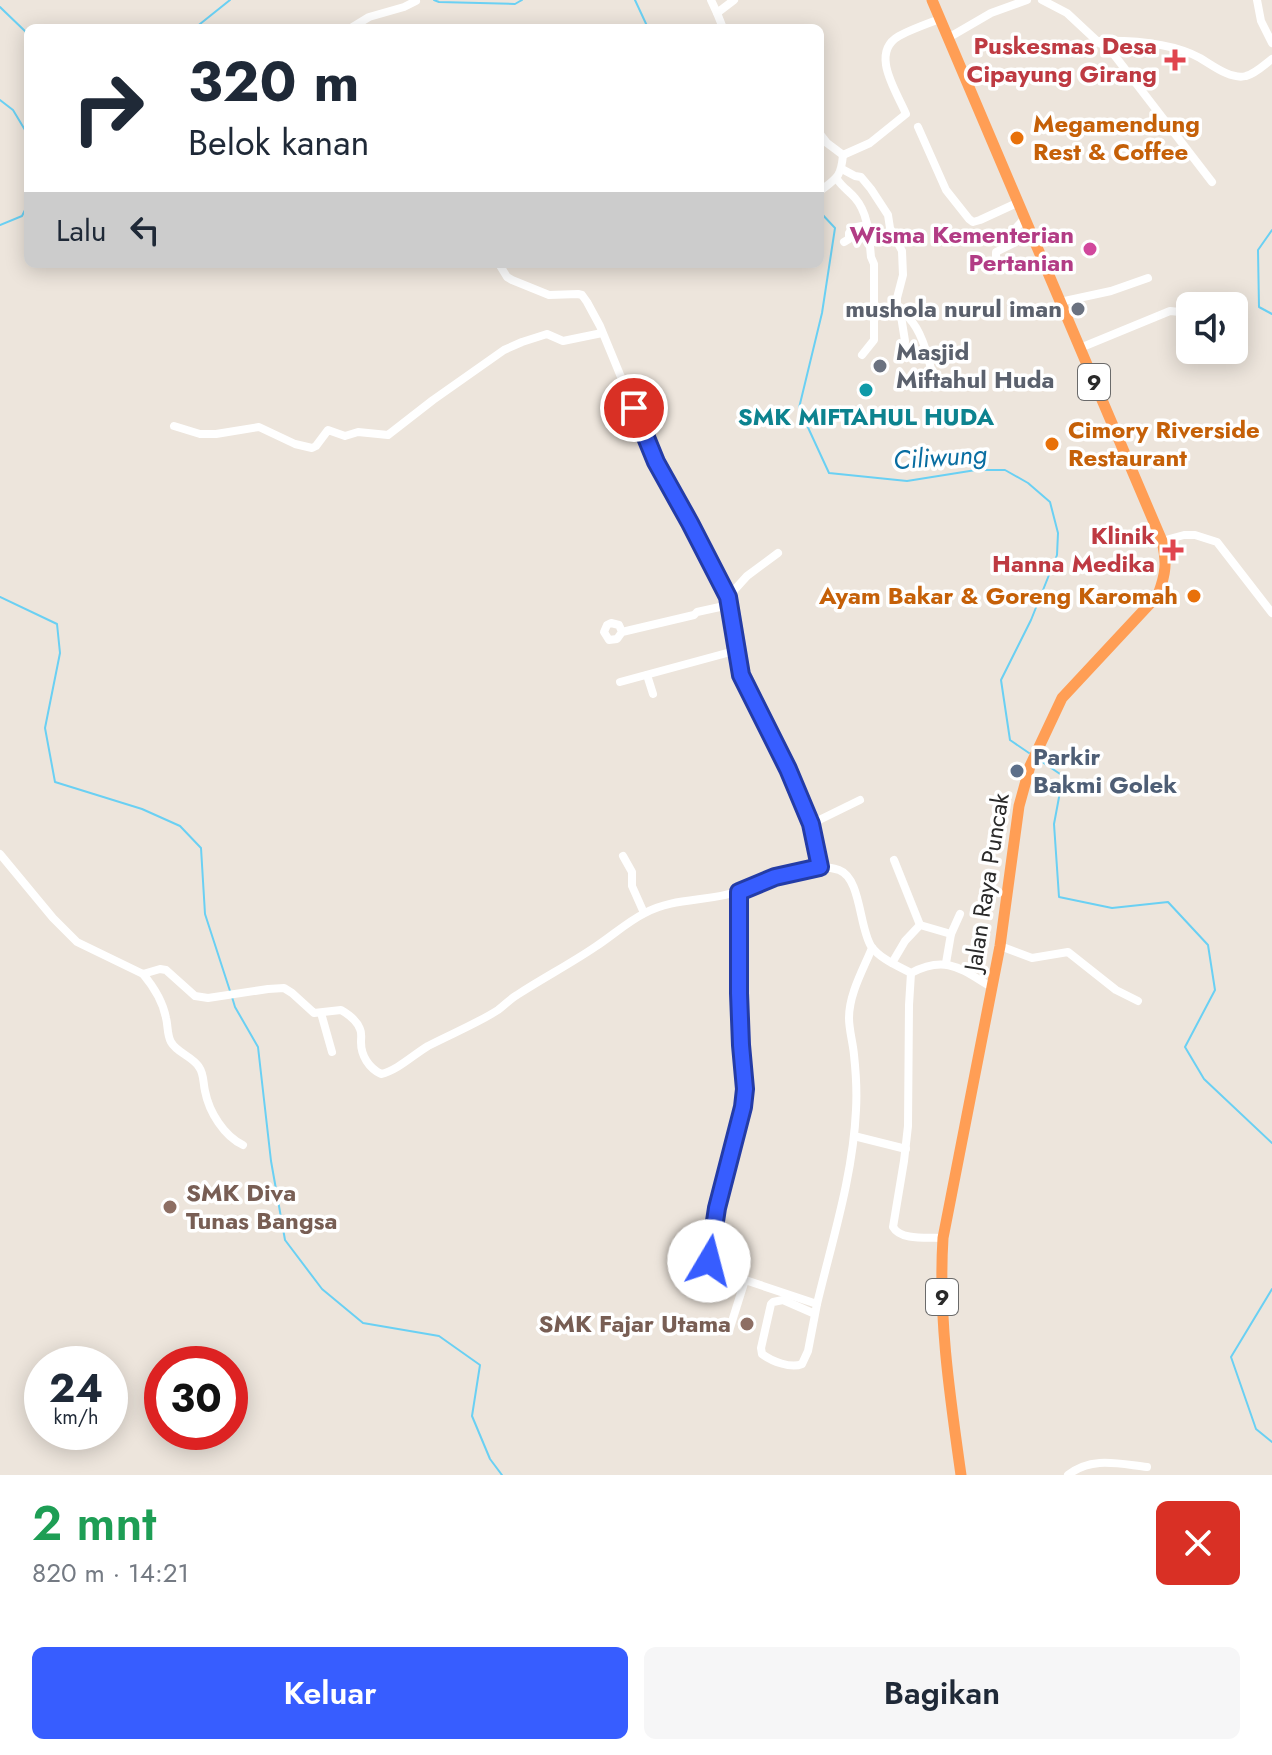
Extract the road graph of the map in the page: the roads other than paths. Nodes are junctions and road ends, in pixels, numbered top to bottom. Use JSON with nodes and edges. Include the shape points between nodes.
{"nodes":[{"id":1,"x":711,"y":0,"type":"edge"},
{"id":2,"x":734,"y":0,"type":"edge"},
{"id":3,"x":932,"y":0,"type":"edge"},
{"id":4,"x":1027,"y":0,"type":"edge"},
{"id":5,"x":1042,"y":0,"type":"edge"},
{"id":6,"x":1257,"y":0,"type":"edge"},
{"id":7,"x":416,"y":1,"type":"edge"},
{"id":8,"x":717,"y":13,"type":"junction"},
{"id":9,"x":940,"y":19,"type":"junction"},
{"id":10,"x":358,"y":24,"type":"edge"},
{"id":11,"x":721,"y":24,"type":"edge"},
{"id":12,"x":948,"y":38,"type":"junction"},
{"id":13,"x":1097,"y":41,"type":"junction"},
{"id":14,"x":1272,"y":43,"type":"edge"},
{"id":15,"x":1272,"y":59,"type":"edge"},
{"id":16,"x":918,"y":127,"type":"dead end"},
{"id":17,"x":824,"y":139,"type":"edge"},
{"id":18,"x":843,"y":155,"type":"junction"},
{"id":19,"x":842,"y":169,"type":"junction"},
{"id":20,"x":837,"y":179,"type":"junction"},
{"id":21,"x":1212,"y":182,"type":"dead end"},
{"id":22,"x":824,"y":188,"type":"edge"},
{"id":23,"x":1017,"y":203,"type":"junction"},
{"id":24,"x":1024,"y":219,"type":"junction"},
{"id":25,"x":867,"y":225,"type":"junction"},
{"id":26,"x":844,"y":242,"type":"dead end"},
{"id":27,"x":996,"y":258,"type":"dead end"},
{"id":28,"x":501,"y":268,"type":"edge"},
{"id":29,"x":1148,"y":278,"type":"dead end"},
{"id":30,"x":1060,"y":302,"type":"junction"},
{"id":31,"x":897,"y":310,"type":"junction"},
{"id":32,"x":1176,"y":312,"type":"edge"},
{"id":33,"x":602,"y":333,"type":"junction"},
{"id":34,"x":1080,"y":348,"type":"junction"},
{"id":35,"x":904,"y":353,"type":"dead end"},
{"id":36,"x":862,"y":355,"type":"dead end"},
{"id":37,"x":936,"y":386,"type":"dead end"},
{"id":38,"x":174,"y":426,"type":"dead end"},
{"id":39,"x":1162,"y":541,"type":"junction"},
{"id":40,"x":778,"y":553,"type":"dead end"},
{"id":41,"x":728,"y":601,"type":"junction"},
{"id":42,"x":1272,"y":613,"type":"edge"},
{"id":43,"x":622,"y":631,"type":"dead end"},
{"id":44,"x":738,"y":650,"type":"junction"},
{"id":45,"x":647,"y":675,"type":"junction"},
{"id":46,"x":620,"y":682,"type":"dead end"},
{"id":47,"x":653,"y":694,"type":"dead end"},
{"id":48,"x":860,"y":800,"type":"dead end"},
{"id":49,"x":811,"y":824,"type":"junction"},
{"id":50,"x":0,"y":854,"type":"edge"},
{"id":51,"x":623,"y":856,"type":"dead end"},
{"id":52,"x":894,"y":860,"type":"dead end"},
{"id":53,"x":820,"y":867,"type":"junction"},
{"id":54,"x":739,"y":892,"type":"junction"},
{"id":55,"x":644,"y":913,"type":"junction"},
{"id":56,"x":960,"y":914,"type":"dead end"},
{"id":57,"x":920,"y":925,"type":"junction"},
{"id":58,"x":951,"y":934,"type":"junction"},
{"id":59,"x":1000,"y":946,"type":"junction"},
{"id":60,"x":872,"y":948,"type":"junction"},
{"id":61,"x":892,"y":963,"type":"junction"},
{"id":62,"x":946,"y":963,"type":"junction"},
{"id":63,"x":911,"y":973,"type":"junction"},
{"id":64,"x":143,"y":974,"type":"junction"},
{"id":65,"x":993,"y":988,"type":"junction"},
{"id":66,"x":1138,"y":1001,"type":"dead end"},
{"id":67,"x":321,"y":1013,"type":"junction"},
{"id":68,"x":332,"y":1052,"type":"dead end"},
{"id":69,"x":854,"y":1136,"type":"junction"},
{"id":70,"x":243,"y":1145,"type":"dead end"},
{"id":71,"x":906,"y":1149,"type":"junction"},
{"id":72,"x":943,"y":1238,"type":"junction"},
{"id":73,"x":711,"y":1266,"type":"junction"},
{"id":74,"x":745,"y":1280,"type":"junction"},
{"id":75,"x":705,"y":1298,"type":"dead end"},
{"id":76,"x":816,"y":1309,"type":"junction"},
{"id":77,"x":729,"y":1331,"type":"dead end"},
{"id":78,"x":1147,"y":1467,"type":"dead end"},
{"id":79,"x":961,"y":1475,"type":"edge"},
{"id":80,"x":1068,"y":1475,"type":"edge"}],
"edges":[{"from":1,"to":8,"type":"street"},
{"from":2,"to":8,"type":"street"},
{"from":3,"to":9,"type":"highway","name":"Jalan Raya Puncak","number":"9"},
{"from":4,"to":12,"type":"street"},
{"from":5,"to":13,"type":"street","via":[[1067,13]]},
{"from":6,"to":14,"type":"street"},
{"from":7,"to":10,"type":"street"},
{"from":8,"to":11,"type":"street"},
{"from":9,"to":12,"type":"highway","name":"Jalan Raya Puncak","number":"9"},
{"from":9,"to":18,"type":"street","via":[[899,36],[886,50],[884,64],[906,114],[870,143]]},
{"from":12,"to":23,"type":"highway","name":"Jalan Raya Puncak","number":"9"},
{"from":13,"to":15,"type":"street","via":[[1173,48],[1238,76]]},
{"from":13,"to":21,"type":"street","via":[[1115,56]]},
{"from":16,"to":23,"type":"street","via":[[946,190],[969,219],[980,220]]},
{"from":17,"to":18,"type":"street"},
{"from":18,"to":19,"type":"street"},
{"from":19,"to":20,"type":"street"},
{"from":19,"to":31,"type":"street","via":[[861,177],[888,215],[902,251]]},
{"from":20,"to":22,"type":"street"},
{"from":20,"to":25,"type":"street","via":[[860,205]]},
{"from":23,"to":24,"type":"highway","name":"Jalan Raya Puncak","number":"9"},
{"from":24,"to":27,"type":"street","via":[[1015,229],[1014,243],[997,251]]},
{"from":24,"to":30,"type":"highway","name":"Jalan Raya Puncak","number":"9"},
{"from":25,"to":26,"type":"street","via":[[852,228]]},
{"from":25,"to":36,"type":"street","via":[[874,264],[874,340]]},
{"from":28,"to":33,"type":"street","via":[[507,277],[549,295],[582,295]]},
{"from":29,"to":30,"type":"street"},
{"from":30,"to":34,"type":"highway","name":"Jalan Raya Puncak","number":"9"},
{"from":31,"to":35,"type":"street"},
{"from":31,"to":37,"type":"street","via":[[918,333]]},
{"from":32,"to":34,"type":"street"},
{"from":33,"to":38,"type":"street","via":[[563,341],[547,334],[512,345],[388,435],[348,436],[328,430],[312,448],[259,427],[200,434]]},
{"from":33,"to":41,"type":"street","via":[[656,462]]},
{"from":34,"to":39,"type":"highway","name":"Jalan Raya Puncak","number":"9"},
{"from":39,"to":42,"type":"street","via":[[1195,535],[1217,542]]},
{"from":39,"to":59,"type":"highway","name":"Jalan Raya Puncak","number":"9","via":[[1165,574],[1158,595],[1062,698],[1030,766],[1019,806]]},
{"from":40,"to":41,"type":"street","via":[[747,576]]},
{"from":41,"to":43,"type":"street"},
{"from":41,"to":44,"type":"street"},
{"from":44,"to":45,"type":"street"},
{"from":44,"to":49,"type":"street","via":[[741,675]]},
{"from":45,"to":46,"type":"street"},
{"from":45,"to":47,"type":"street"},
{"from":48,"to":49,"type":"street"},
{"from":49,"to":53,"type":"street"},
{"from":50,"to":64,"type":"street","via":[[77,942]]},
{"from":51,"to":55,"type":"street"},
{"from":52,"to":57,"type":"street"},
{"from":53,"to":54,"type":"street"},
{"from":53,"to":60,"type":"street","via":[[849,877]]},
{"from":54,"to":55,"type":"street"},
{"from":54,"to":73,"type":"street","via":[[745,1089],[717,1208]]},
{"from":55,"to":67,"type":"street","via":[[498,1010],[384,1073],[367,1063],[360,1028],[351,1018],[339,1010]]},
{"from":56,"to":58,"type":"street"},
{"from":57,"to":58,"type":"street"},
{"from":57,"to":61,"type":"street"},
{"from":58,"to":62,"type":"street"},
{"from":59,"to":65,"type":"highway","name":"Jalan Raya Puncak","number":"9"},
{"from":59,"to":66,"type":"street","via":[[1032,958],[1068,952]]},
{"from":60,"to":61,"type":"street"},
{"from":60,"to":69,"type":"street","via":[[850,1011],[857,1091]]},
{"from":61,"to":63,"type":"street"},
{"from":62,"to":63,"type":"street"},
{"from":62,"to":65,"type":"street"},
{"from":63,"to":71,"type":"street"},
{"from":64,"to":67,"type":"street","via":[[163,969],[206,999],[286,989],[311,1011]]},
{"from":64,"to":70,"type":"street","via":[[164,1009],[172,1043],[197,1064],[215,1115]]},
{"from":65,"to":72,"type":"highway","name":"Jalan Raya Puncak","number":"9"},
{"from":67,"to":68,"type":"street"},
{"from":69,"to":71,"type":"street"},
{"from":69,"to":76,"type":"street"},
{"from":71,"to":72,"type":"street","via":[[893,1230],[905,1236]]},
{"from":72,"to":79,"type":"highway","name":"Jalan Raya Puncak","number":"9","via":[[941,1285]]},
{"from":73,"to":74,"type":"street"},
{"from":73,"to":75,"type":"street"},
{"from":74,"to":76,"type":"street"},
{"from":74,"to":77,"type":"street"},
{"from":76,"to":76,"type":"street","via":[[802,1364],[795,1367],[762,1354],[773,1302]]},
{"from":78,"to":80,"type":"street","via":[[1096,1462]]}]}
